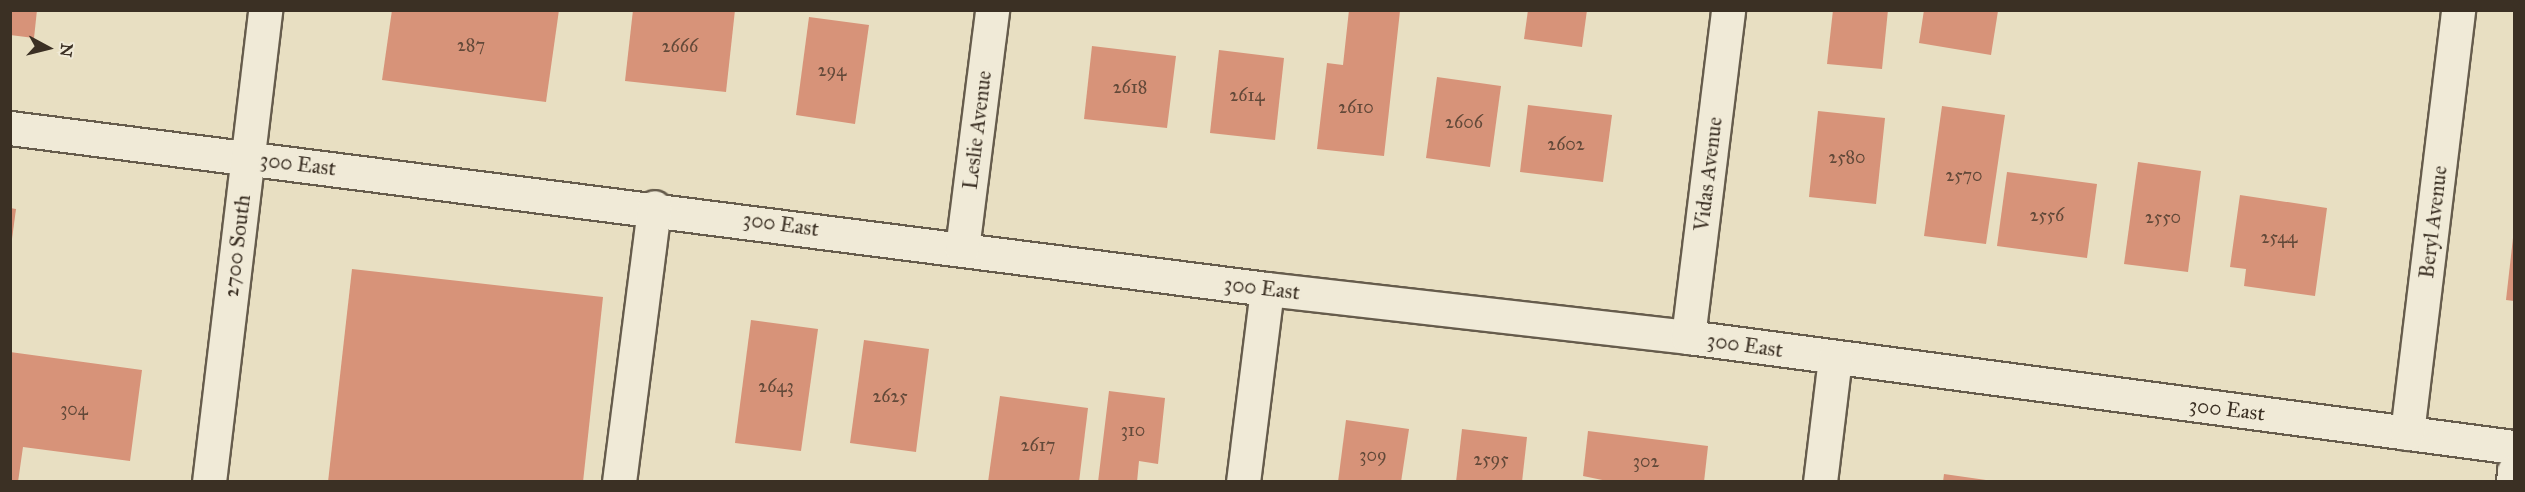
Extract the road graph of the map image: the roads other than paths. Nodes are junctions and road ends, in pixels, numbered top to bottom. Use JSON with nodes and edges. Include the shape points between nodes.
{"nodes":[{"id":1,"x":264,"y":10,"type":"edge"},
{"id":2,"x":992,"y":10,"type":"edge"},
{"id":3,"x":1728,"y":10,"type":"edge"},
{"id":4,"x":2458,"y":10,"type":"edge"},
{"id":5,"x":10,"y":128,"type":"edge"},
{"id":6,"x":248,"y":158,"type":"junction"},
{"id":7,"x":654,"y":207,"type":"junction"},
{"id":8,"x":963,"y":249,"type":"junction"},
{"id":9,"x":1267,"y":289,"type":"junction"},
{"id":10,"x":1688,"y":337,"type":"junction"},
{"id":11,"x":1835,"y":358,"type":"junction"},
{"id":12,"x":2407,"y":433,"type":"junction"},
{"id":13,"x":2514,"y":447,"type":"edge"},
{"id":14,"x":2514,"y":471,"type":"edge"},
{"id":15,"x":209,"y":482,"type":"edge"},
{"id":16,"x":619,"y":482,"type":"edge"},
{"id":17,"x":1243,"y":482,"type":"edge"},
{"id":18,"x":1820,"y":482,"type":"edge"},
{"id":19,"x":2513,"y":482,"type":"edge"}],
"edges":[{"from":1,"to":6,"type":"street","name":"2700 South"},
{"from":2,"to":8,"type":"street","name":"Leslie Avenue"},
{"from":3,"to":10,"type":"street","name":"Vidas Avenue"},
{"from":4,"to":12,"type":"street","name":"Beryl Avenue"},
{"from":5,"to":6,"type":"street","name":"300 East"},
{"from":6,"to":7,"type":"street","name":"300 East"},
{"from":6,"to":15,"type":"street","name":"2700 South"},
{"from":7,"to":8,"type":"street","name":"300 East"},
{"from":7,"to":16,"type":"street"},
{"from":8,"to":9,"type":"street","name":"300 East"},
{"from":9,"to":10,"type":"street","name":"300 East"},
{"from":9,"to":17,"type":"street"},
{"from":10,"to":11,"type":"street","name":"300 East"},
{"from":11,"to":12,"type":"street","name":"300 East"},
{"from":11,"to":18,"type":"street"},
{"from":12,"to":13,"type":"street","name":"300 East"},
{"from":14,"to":19,"type":"street"}]}
